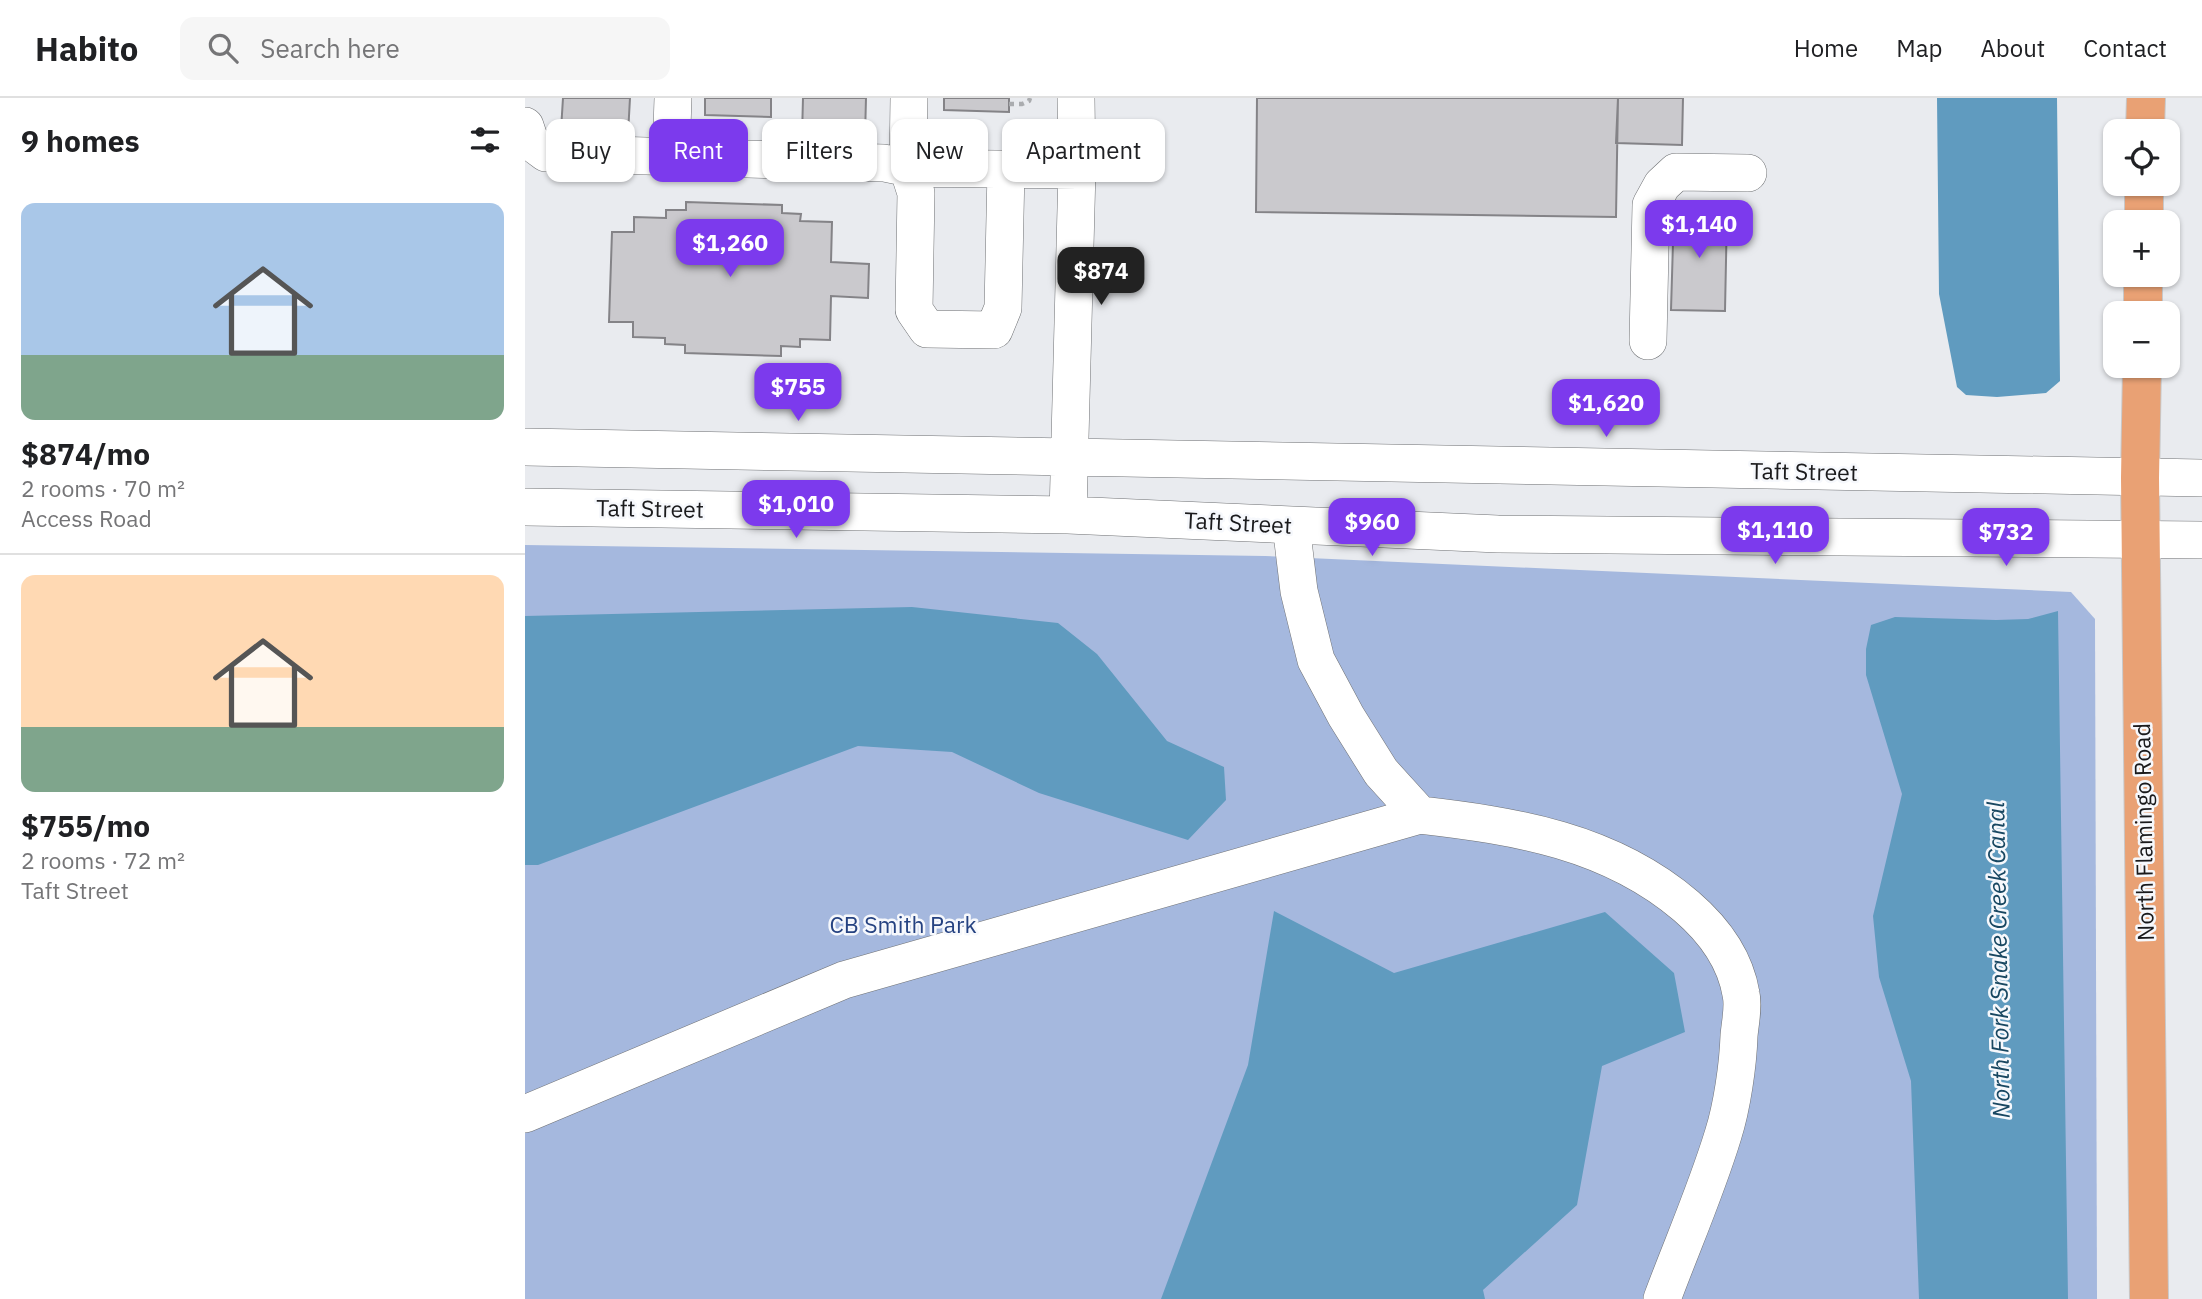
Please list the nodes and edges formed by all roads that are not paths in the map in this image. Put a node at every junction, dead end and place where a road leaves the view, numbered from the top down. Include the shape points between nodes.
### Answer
1 (526, 98) edge
2 (673, 98) edge
3 (909, 98) edge
4 (1076, 98) edge
5 (2146, 98) edge
6 (525, 110) edge
7 (673, 119) edge
8 (909, 119) edge
9 (1076, 119) edge
10 (2145, 119) edge
11 (525, 126) edge
12 (649, 150) edge
13 (748, 154) edge
14 (891, 161) edge
15 (1748, 173) dead end
16 (914, 182) edge
17 (1006, 182) edge
18 (1077, 182) edge
19 (1648, 341) dead end
20 (2142, 378) edge
21 (525, 447) edge
22 (1069, 457) junction
23 (2140, 478) junction
24 (2202, 478) edge
25 (525, 507) edge
26 (1068, 515) junction
27 (1291, 525) junction
28 (2141, 540) junction
29 (2202, 540) edge
30 (1420, 815) junction
31 (525, 1114) edge
32 (1662, 1299) edge
33 (2149, 1299) edge

1 - 6 street
2 - 7 street
3 - 8 street
4 - 9 street
5 - 10 highway
11 - 12 street via 530,141 546,153
13 - 14 street
15 - 19 street via 1676,172 1651,205
16 - 17 street via 913,310 927,329 994,330 1003,308
18 - 22 street
20 - 23 highway, North Flamingo Road
21 - 22 street, Taft Street
22 - 23 street, Taft Street
22 - 26 street
23 - 24 street, Taft Street
23 - 28 highway, North Flamingo Road
25 - 26 street, Taft Street
26 - 27 street, Taft Street
27 - 28 street, Taft Street via 1498,534
27 - 30 street via 1299,591 1316,660 1381,772
28 - 29 street, Taft Street
28 - 33 highway, North Flamingo Road
30 - 31 street via 844,980
30 - 32 street via 1529,831 1599,852 1663,886 1701,919 1730,956 1742,996 1724,1133

